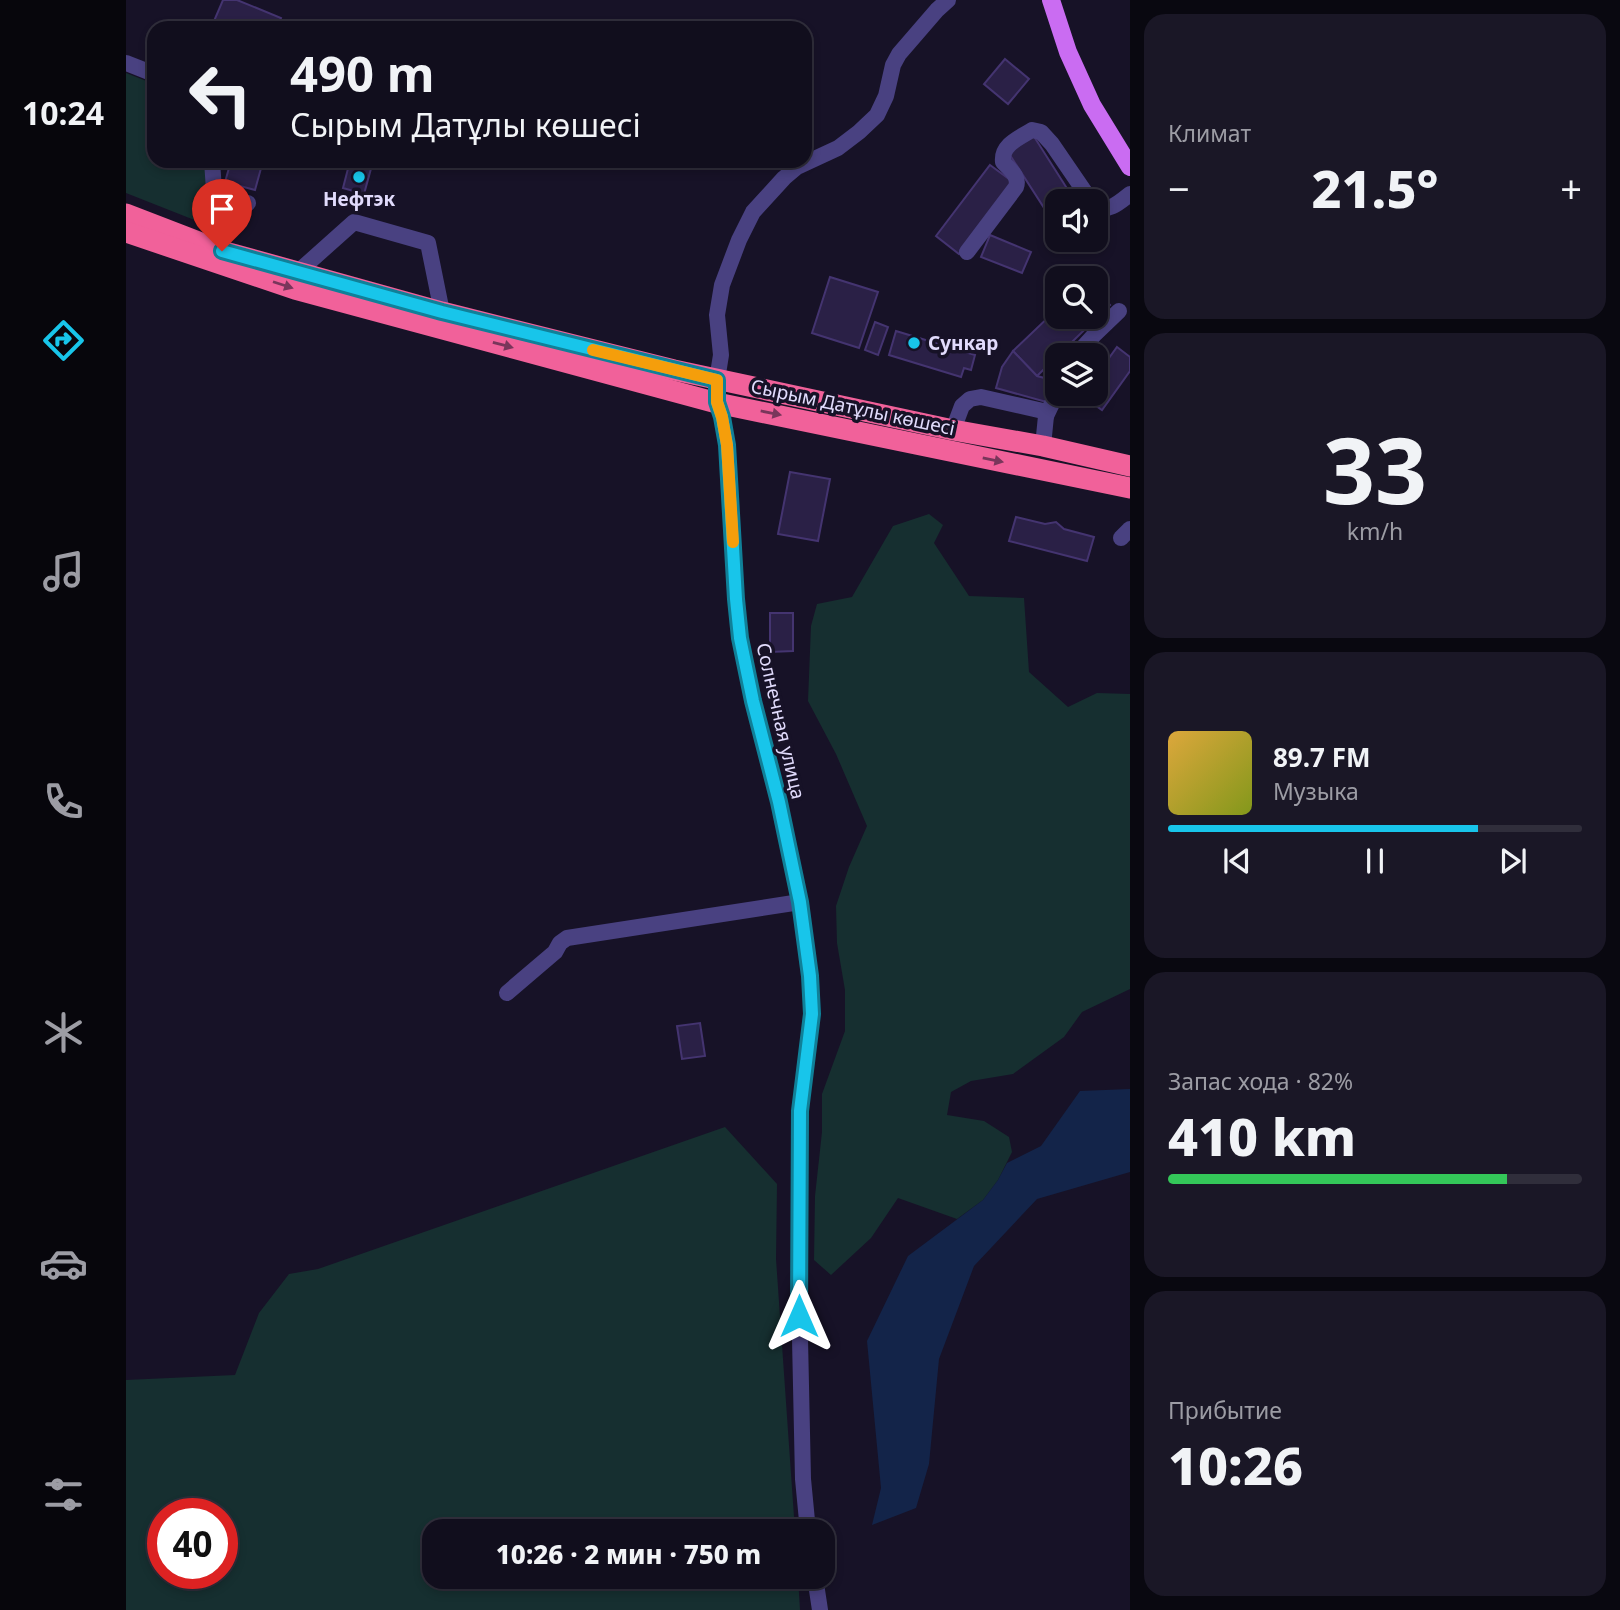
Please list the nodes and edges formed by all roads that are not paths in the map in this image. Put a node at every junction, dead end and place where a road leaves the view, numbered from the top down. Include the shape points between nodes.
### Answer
1 (948, 0) edge
2 (1051, 0) edge
3 (126, 63) edge
4 (147, 71) edge
5 (812, 160) edge
6 (1130, 167) edge
7 (213, 168) edge
8 (796, 168) edge
9 (1083, 189) edge
10 (1130, 194) edge
11 (248, 202) dead end
12 (1108, 208) edge
13 (126, 214) edge
14 (126, 232) edge
15 (220, 242) junction
16 (967, 252) dead end
17 (298, 272) junction
18 (1119, 311) dead end
19 (442, 312) junction
20 (1087, 343) edge
21 (717, 380) junction
22 (717, 402) junction
23 (1051, 406) edge
24 (1046, 416) junction
25 (953, 430) junction
26 (1043, 446) junction
27 (1130, 466) edge
28 (1130, 488) edge
29 (800, 902) junction
30 (507, 993) dead end
31 (807, 1519) edge
32 (817, 1589) edge
33 (820, 1610) edge

1 - 5 street, Солнечная улица via 899,54 877,115 838,148
2 - 6 main road via 1092,105
3 - 4 street
7 - 15 street
8 - 21 street, Солнечная улица via 752,212 722,285
9 - 16 street via 1052,144 1041,132 1032,130 1003,152 1003,162 1018,182
10 - 12 street
11 - 15 street
13 - 15 highway, Сырым Датұлы көшесі
14 -> 22 highway, Сырым Датұлы көшесі via 295,289
15 - 17 highway, Сырым Датұлы көшесі
17 - 19 highway, Сырым Датұлы көшесі
17 - 19 street via 354,222 428,243
18 - 20 street
19 - 21 highway, Сырым Датұлы көшесі
21 - 22 street, Солнечная улица
21 - 25 highway, Сырым Датұлы көшесі
22 -> 28 highway, Сырым Датұлы көшесі
22 - 29 street, Солнечная улица via 727,445 740,638
23 - 24 street
24 - 25 street via 1043,411 981,397 962,406
24 - 26 street
25 - 26 highway, Сырым Датұлы көшесі
26 - 27 highway, Сырым Датұлы көшесі
29 - 30 street via 567,938
29 - 31 street, Солнечная улица via 812,1014 800,1111 800,1388
32 - 33 street

